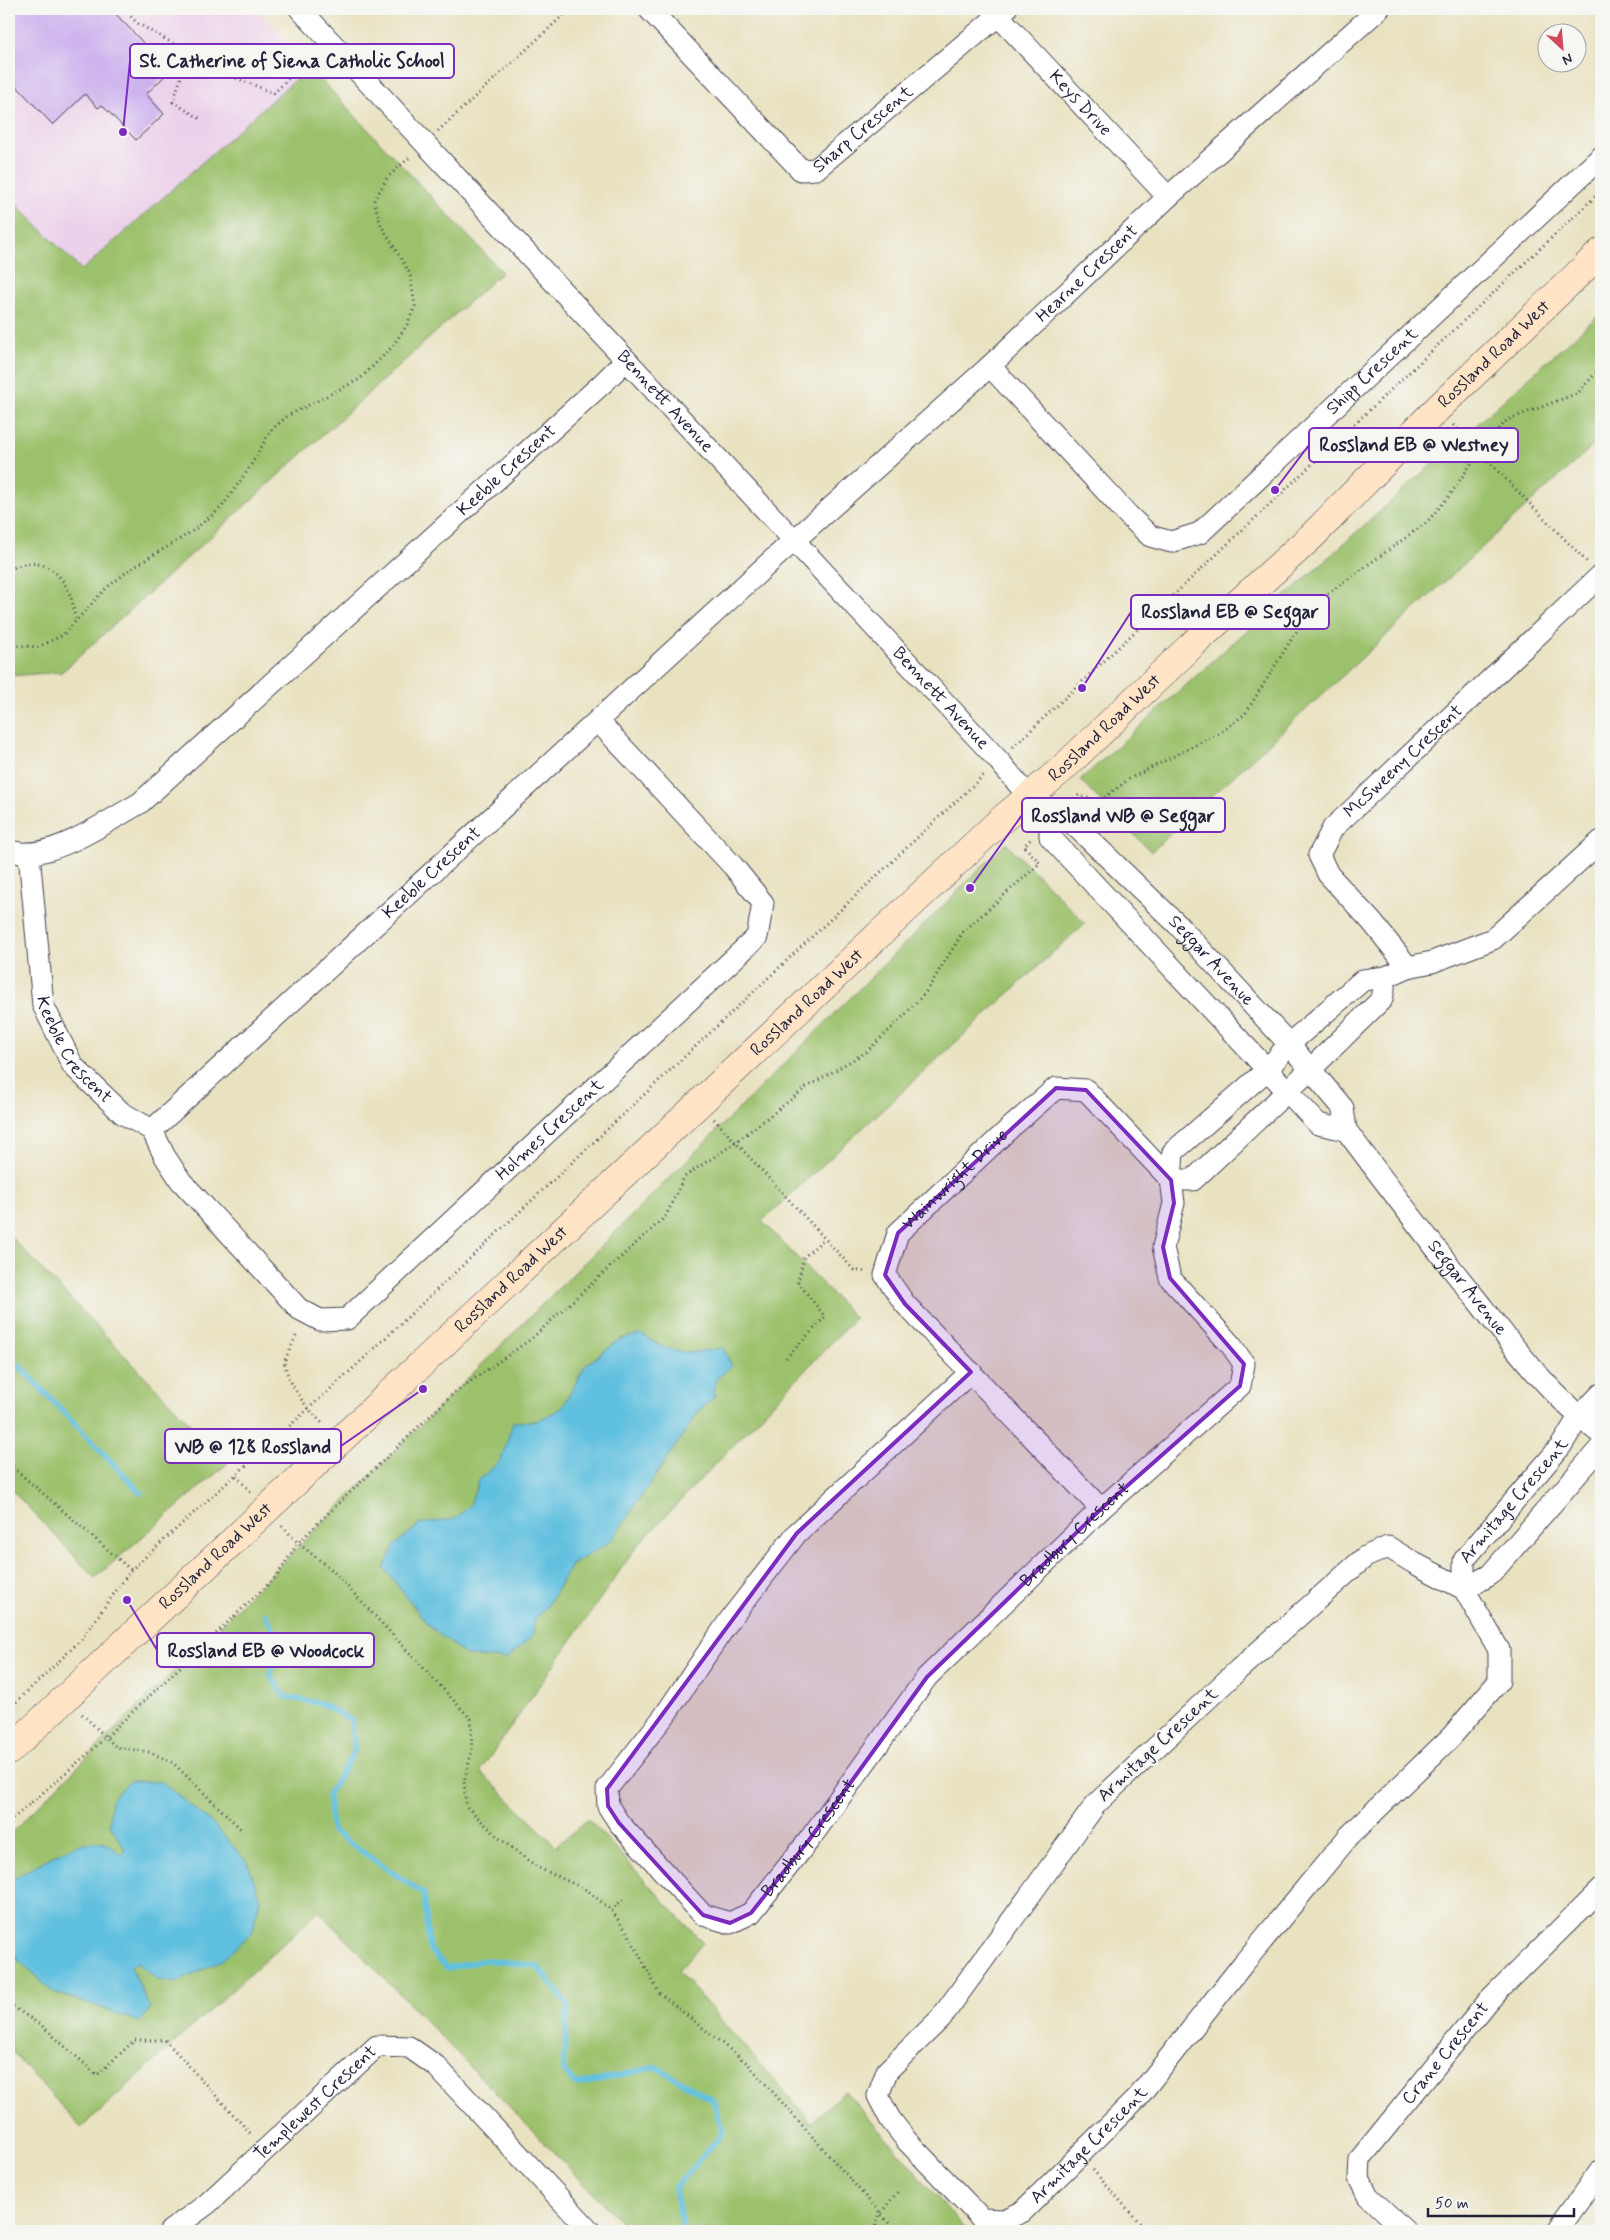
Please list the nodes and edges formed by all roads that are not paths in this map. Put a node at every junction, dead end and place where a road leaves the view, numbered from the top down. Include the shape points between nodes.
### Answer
1 (300, 9) edge
2 (649, 9) edge
3 (1379, 9) edge
4 (999, 11) edge
5 (1601, 157) edge
6 (1168, 197) junction
7 (1601, 252) edge
8 (626, 360) junction
9 (990, 366) junction
10 (795, 541) junction
11 (1601, 576) edge
12 (598, 721) junction
13 (1029, 797) junction
14 (1050, 822) junction
15 (1601, 841) edge
16 (19, 852) edge
17 (1408, 967) junction
18 (1386, 977) junction
19 (1289, 1044) junction
20 (1311, 1069) junction
21 (1267, 1070) junction
22 (1288, 1092) junction
23 (152, 1130) junction
24 (1346, 1130) junction
25 (1171, 1180) junction
26 (970, 1372) junction
27 (1601, 1394) edge
28 (1579, 1417) junction
29 (1601, 1434) edge
30 (1601, 1447) edge
31 (1101, 1509) junction
32 (1464, 1589) junction
33 (9, 1751) edge
34 (1601, 1889) edge
35 (1601, 2170) edge
36 (170, 2231) edge
37 (590, 2231) edge
38 (1405, 2231) edge
39 (1557, 2231) edge

1 - 8 street, Bennett Avenue
2 - 4 street, Sharp Crescent via 801,170 816,169
3 - 6 street, Hearne Crescent
4 - 6 street, Keys Drive
5 - 9 street, Shipp Crescent via 1200,533 1171,542 1150,536
6 - 9 street, Hearne Crescent
7 - 13 main road, Rossland Road West via 1437,409 1312,536
8 - 10 street, Bennett Avenue
8 - 16 street, Keeble Crescent via 140,802 87,833 50,849
9 - 10 street, Hearne Crescent
10 - 12 street, Keeble Crescent
10 - 13 street, Bennett Avenue
11 - 17 street, McSweeny Crescent via 1333,828 1320,855 1328,874
12 - 23 street, Keeble Crescent
12 - 23 street, Holmes Crescent via 733,866 763,903 757,937 348,1319 320,1320 299,1309 181,1181
13 - 14 street, Seggar Avenue
13 - 33 main road, Rossland Road West
14 - 19 street, Seggar Avenue via 1066,817 1178,925
14 - 21 street, Seggar Avenue via 1050,837
15 - 17 street via 1493,938 1432,962
16 - 23 street, Keeble Crescent via 43,1005 73,1066 122,1113
17 - 18 street
18 - 19 street via 1363,980
18 - 20 street via 1382,999
19 - 20 street, Seggar Avenue
19 - 21 street, Bradbury Crescent
20 - 22 street
20 - 24 street, Seggar Avenue via 1344,1108
21 - 22 street, Seggar Avenue
21 - 25 street, Bradbury Crescent via 1174,1152
22 - 24 street, Seggar Avenue via 1318,1124
22 - 25 street via 1193,1180
24 - 28 street, Seggar Avenue via 1514,1347
25 - 26 street, Wainwright Drive via 1086,1090 1056,1088 898,1233 885,1275 905,1304
25 - 31 street, Bradbury Crescent via 1174,1203 1162,1247 1170,1278 1231,1345 1244,1364 1240,1386
26 - 31 street
26 - 31 street, Bradbury Crescent via 797,1533 607,1789 608,1806 619,1823 703,1915 730,1923 750,1913 810,1840 927,1677
27 - 28 street, Armitage Crescent
28 - 29 street, Seggar Avenue
28 - 32 street, Armitage Crescent via 1561,1446 1464,1560
30 - 32 street, Armitage Crescent via 1490,1575
32 - 32 street, Armitage Crescent via 1388,1547 1365,1557 1238,1670 1096,1804 941,2018 887,2070 878,2096 890,2119 982,2219 1004,2220 1022,2212 1138,2097 1349,1836 1451,1737 1499,1681 1498,1650
34 - 38 street, Crane Crescent via 1490,1999 1360,2158 1359,2178 1368,2196
35 - 39 street
36 - 37 street, Templewest Crescent via 207,2204 377,2046 409,2047 436,2066

